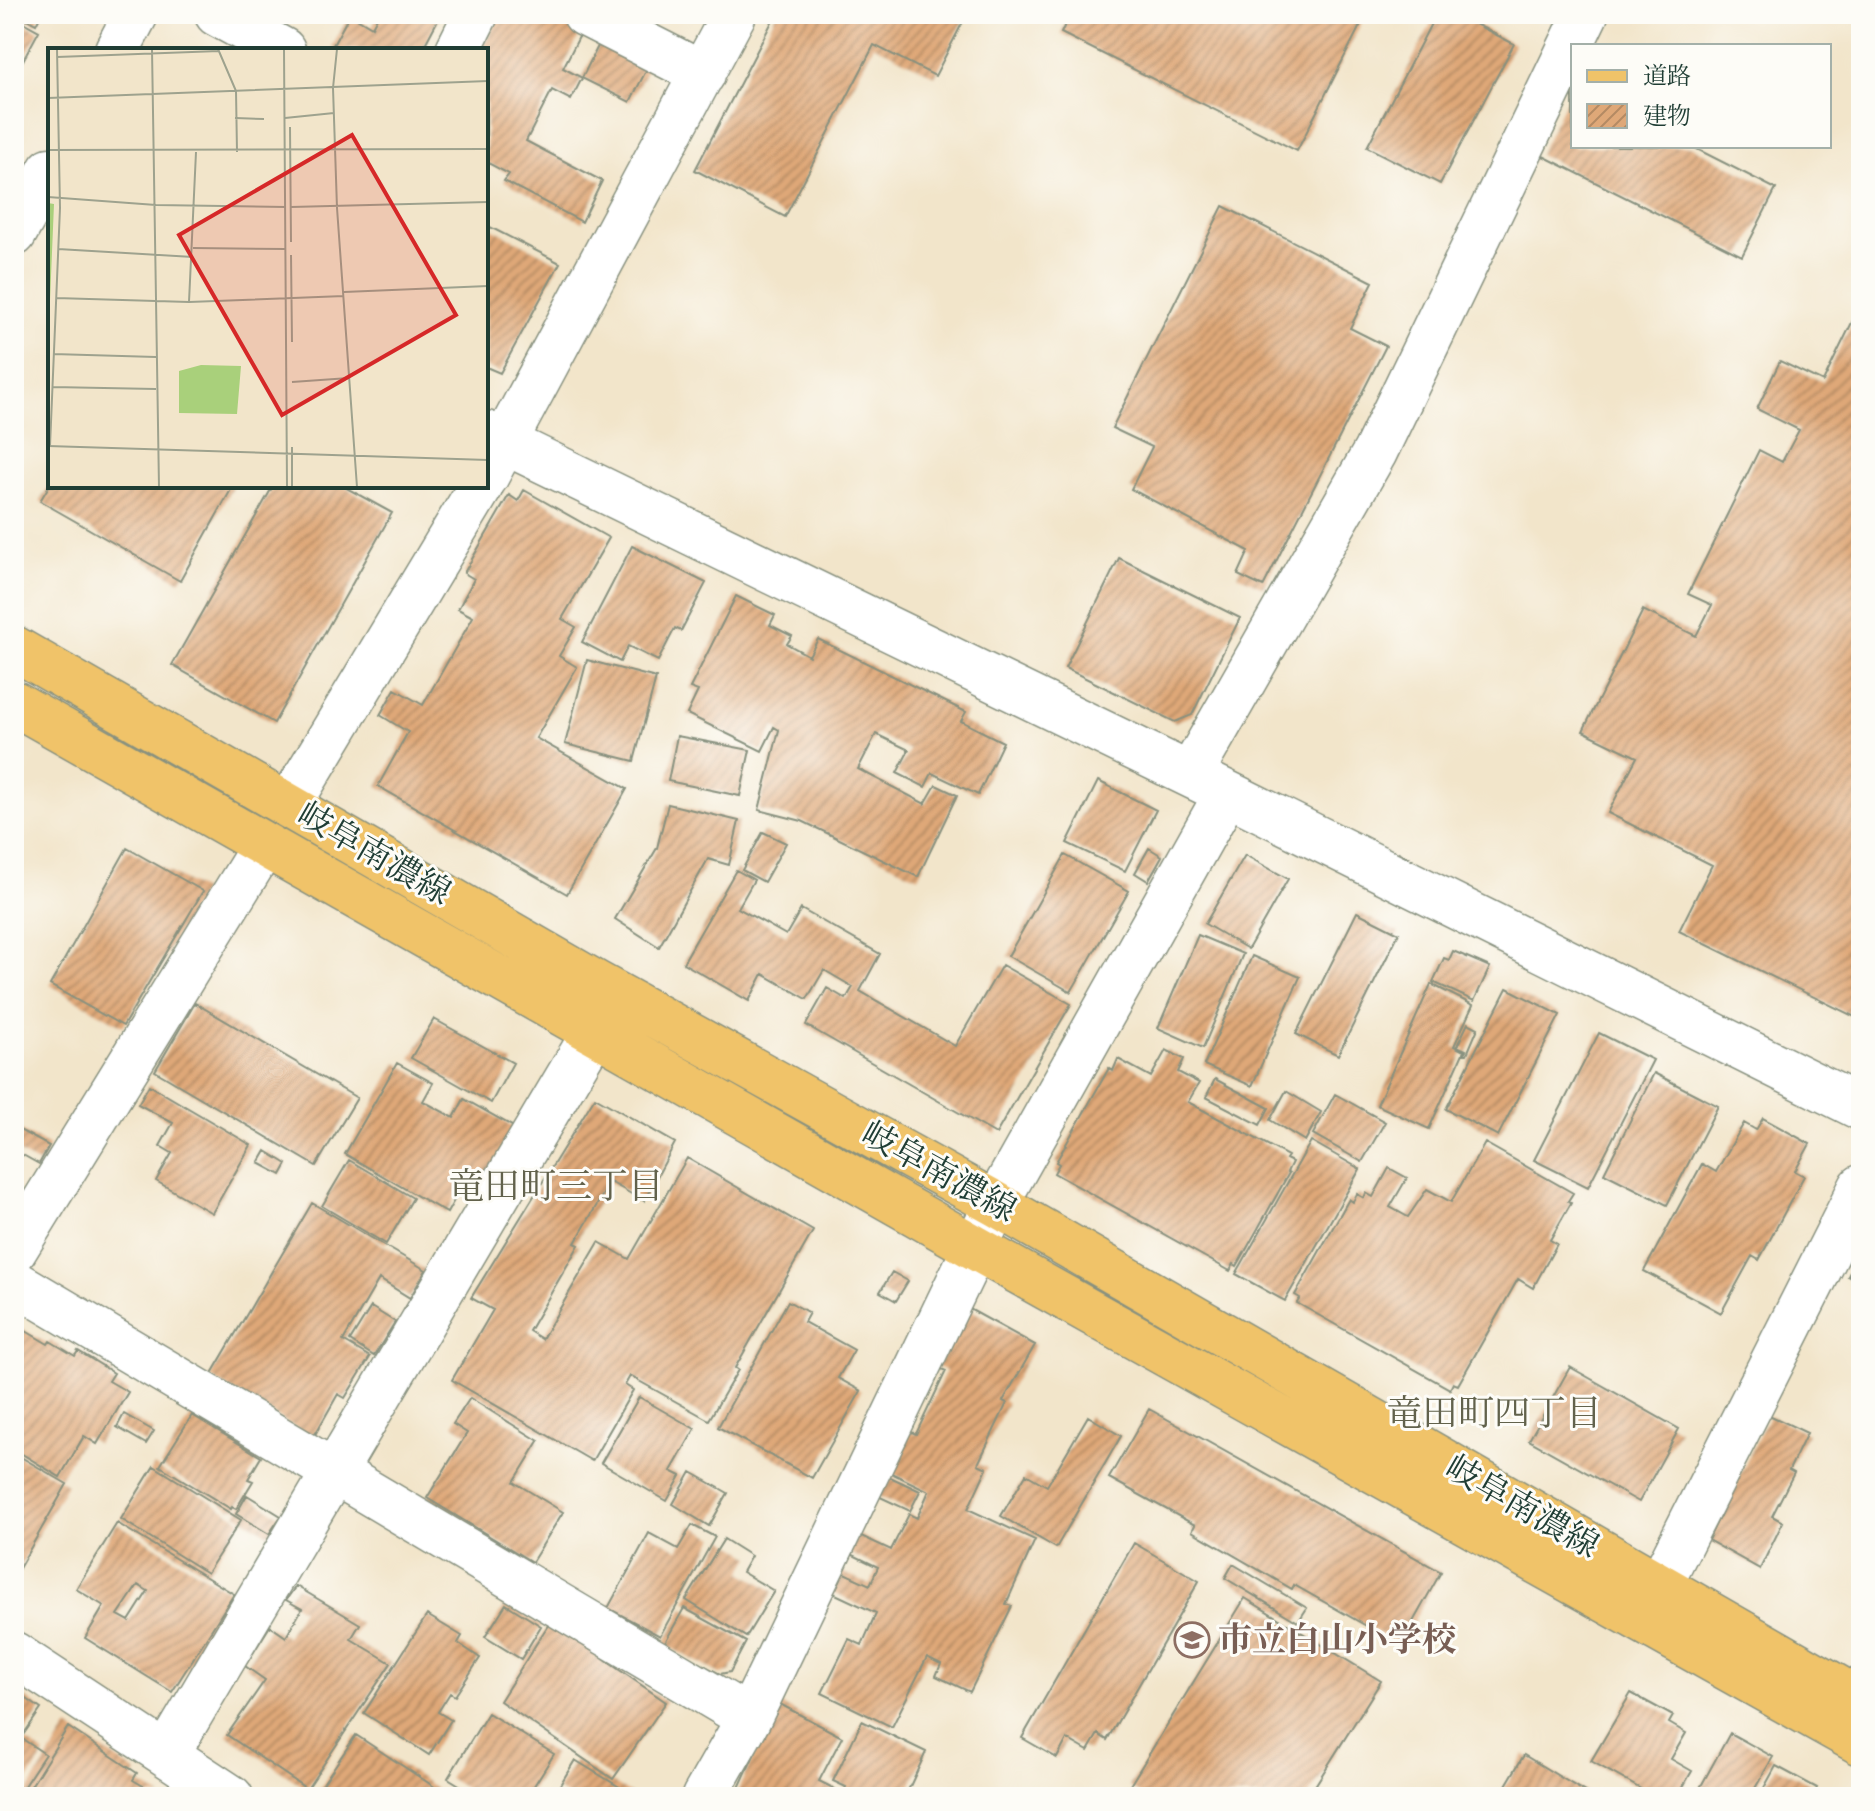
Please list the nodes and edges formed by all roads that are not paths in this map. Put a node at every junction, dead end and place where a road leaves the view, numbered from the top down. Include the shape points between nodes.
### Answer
1 (136, 14) edge
2 (217, 14) edge
3 (476, 14) edge
4 (585, 14) edge
5 (734, 14) edge
6 (1586, 14) edge
7 (1572, 44) edge
8 (1571, 45) edge
9 (118, 48) edge
10 (279, 48) edge
11 (459, 48) edge
12 (703, 74) junction
13 (493, 451) edge
14 (480, 488) edge
15 (14, 648) edge
16 (14, 703) edge
17 (1208, 784) junction
18 (289, 805) junction
19 (263, 847) junction
20 (595, 1031) junction
21 (1861, 1108) edge
22 (1861, 1187) edge
23 (996, 1204) junction
24 (974, 1247) junction
25 (14, 1251) edge
26 (14, 1282) edge
27 (335, 1473) junction
28 (1659, 1586) junction
29 (14, 1654) edge
30 (1861, 1701) edge
31 (749, 1718) junction
32 (1861, 1743) edge
33 (167, 1754) junction
34 (231, 1797) edge
35 (704, 1797) edge

1 - 9 street
2 - 10 street
3 - 11 street
4 - 12 street
5 - 12 street
6 - 7 street
8 - 17 street
12 - 13 street
13 - 17 street
14 - 18 street
15 - 18 main road, 岐阜南濃線
16 - 19 main road, 岐阜南濃線
17 - 21 street
17 - 23 street
18 - 23 main road, 岐阜南濃線 via 596,983
19 - 20 main road, 岐阜南濃線
19 - 25 street
20 - 24 main road, 岐阜南濃線
20 - 27 street
22 - 28 street
23 - 24 street
23 - 28 main road, 岐阜南濃線
24 - 31 street
24 - 32 main road, 岐阜南濃線
26 - 27 street
27 - 31 street
27 - 33 street
28 - 30 main road, 岐阜南濃線
29 - 33 street
31 - 35 street
33 - 34 street

